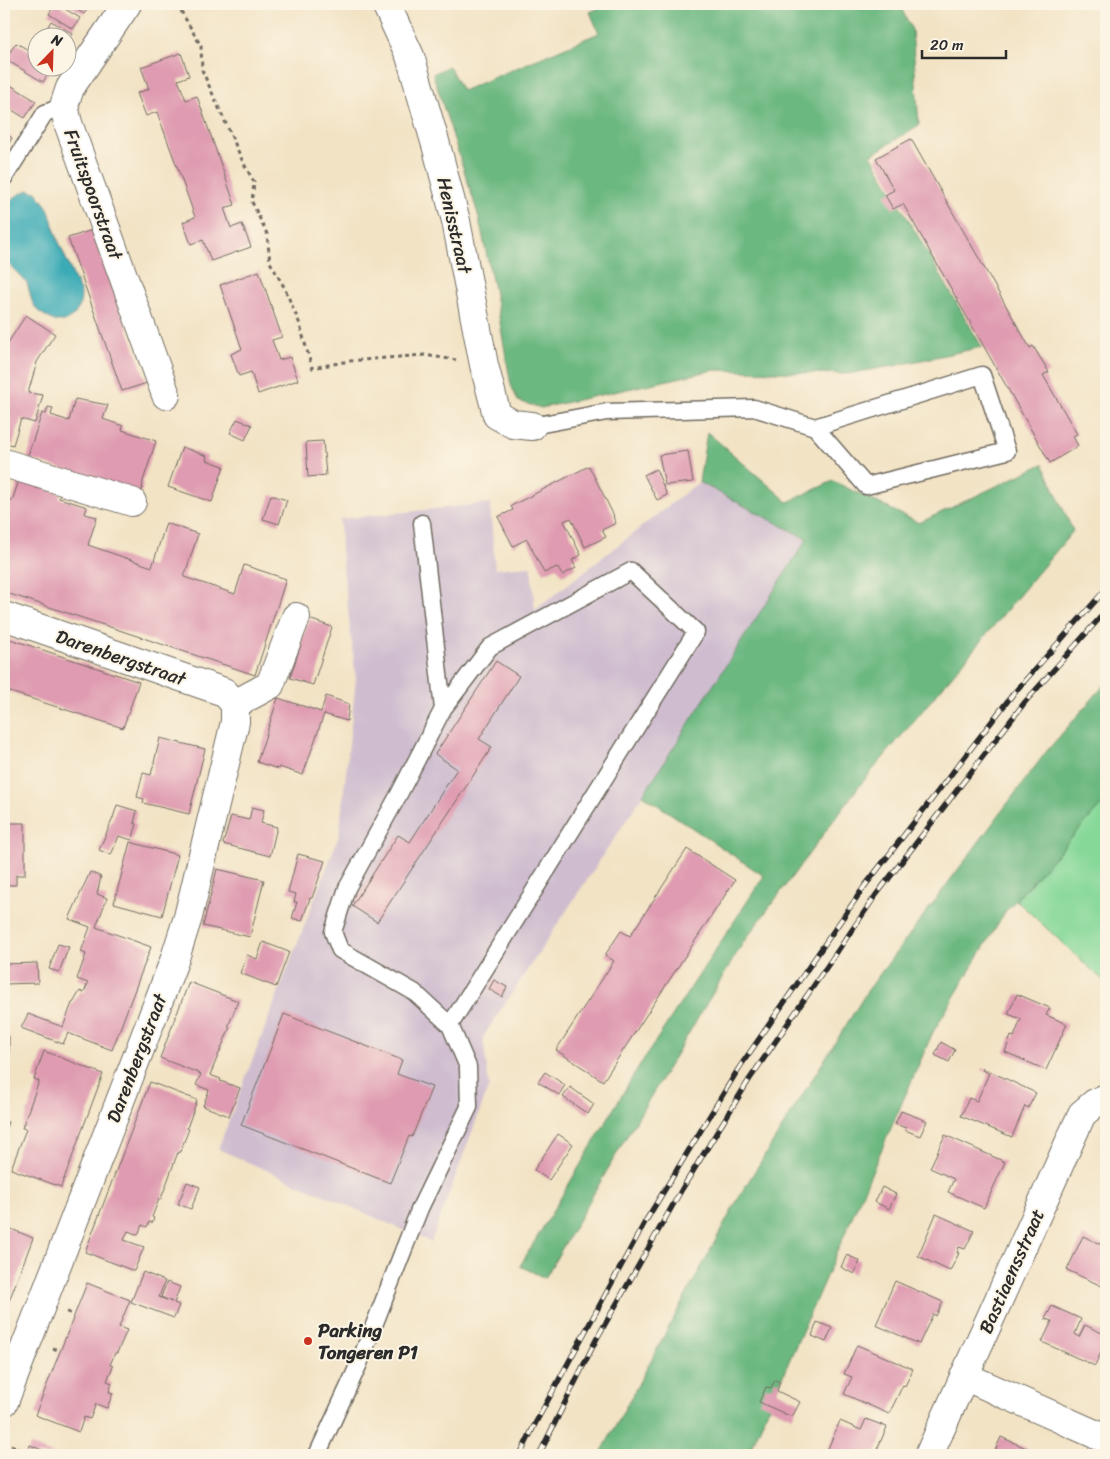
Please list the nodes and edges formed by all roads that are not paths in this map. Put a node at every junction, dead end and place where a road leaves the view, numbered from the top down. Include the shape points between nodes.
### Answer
1 (127, 4) edge
2 (386, 4) edge
3 (64, 106) junction
4 (4, 178) edge
5 (166, 395) dead end
6 (532, 426) joint
7 (814, 427) junction
8 (4, 464) edge
9 (132, 502) dead end
10 (422, 523) dead end
11 (4, 616) edge
12 (296, 617) dead end
13 (234, 704) junction
14 (443, 709) junction
15 (450, 1025) junction
16 (1106, 1098) edge
17 (964, 1376) junction
18 (4, 1402) edge
19 (1106, 1439) edge
20 (317, 1455) edge
21 (930, 1455) edge

1 - 3 street, Fruitspoorstraat via 70,88
2 - 6 street, Henisstraat via 410,56 436,146 456,221 497,415 513,424
3 - 4 lane via 45,114
3 - 5 street, Fruitspoorstraat
6 - 7 lane via 607,412 754,408
7 - 7 lane via 982,375 1007,451 866,486
8 - 9 street
10 - 14 lane
11 - 13 street, Darenbergstraat via 224,692
12 - 13 street via 270,685
13 - 18 street, Darenbergstraat via 235,722 174,961
14 - 15 lane via 347,888 333,932 340,950 414,992
14 - 15 lane via 490,647 631,571 696,632
15 - 20 lane via 468,1067 469,1107 420,1208 358,1366
16 - 17 street, Bastiaensstraat via 1082,1114
17 - 19 street
17 - 21 street, Bastiaensstraat

